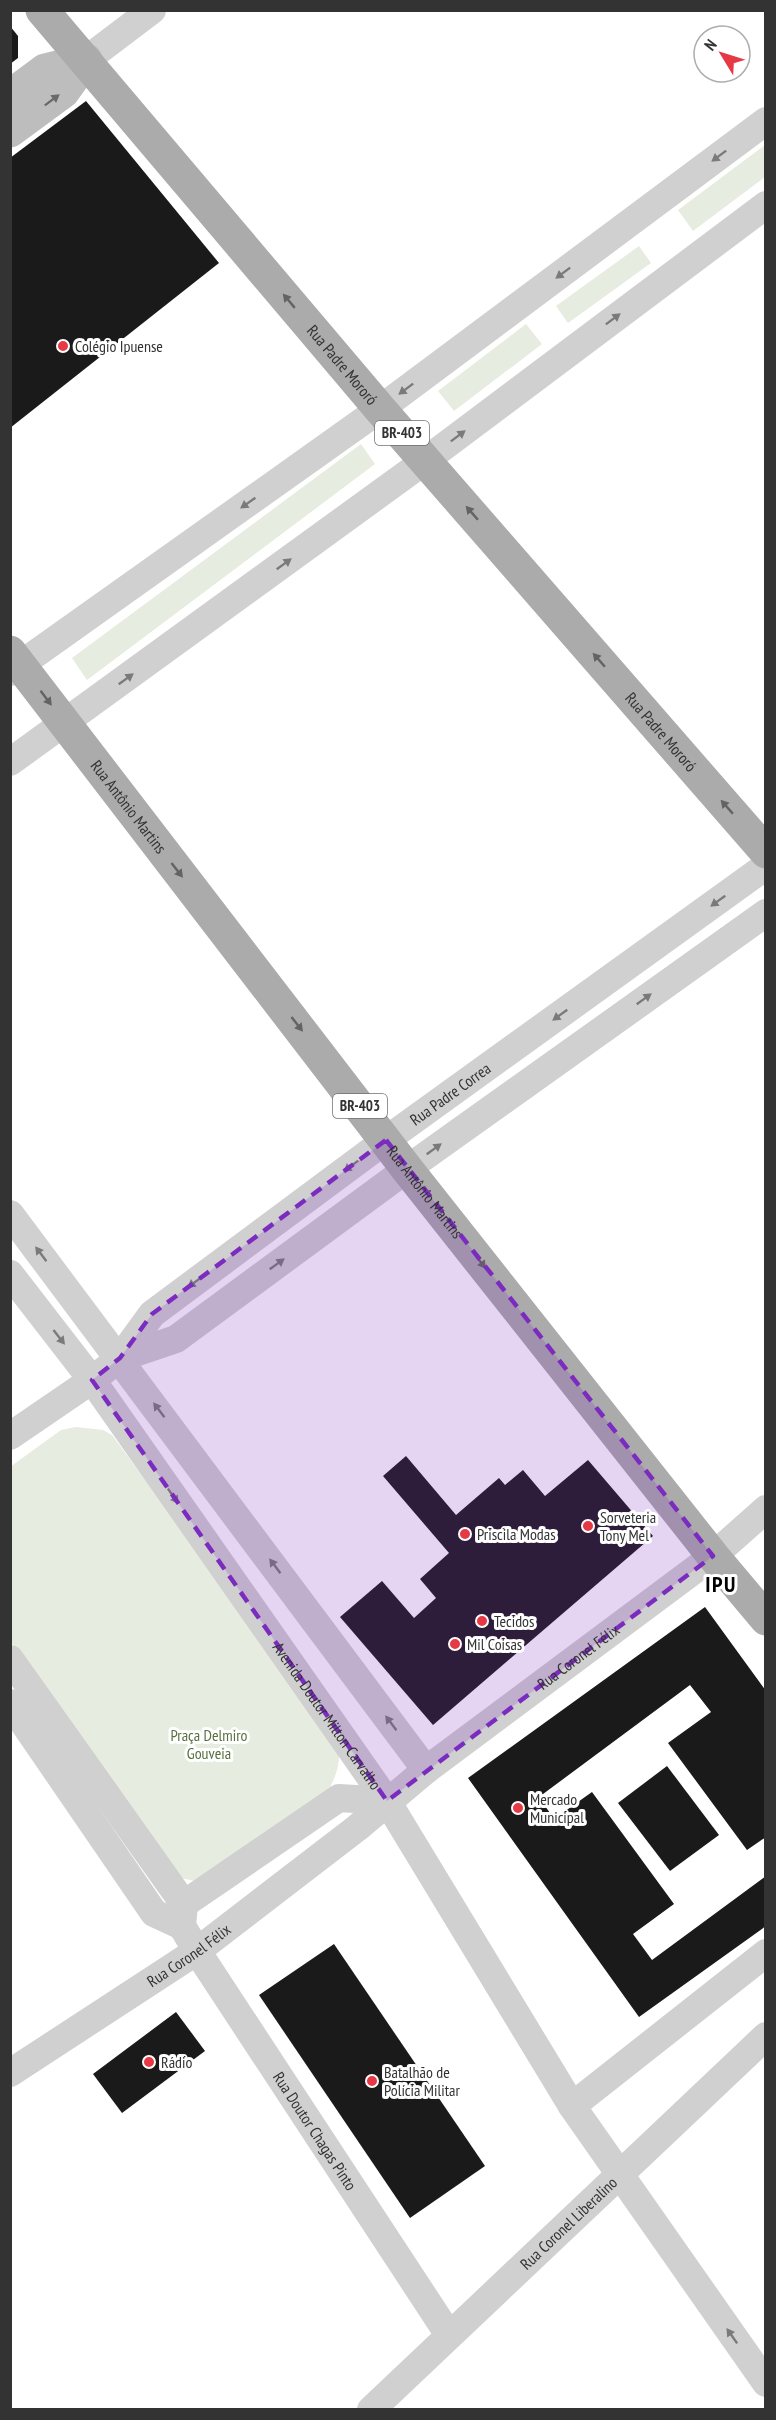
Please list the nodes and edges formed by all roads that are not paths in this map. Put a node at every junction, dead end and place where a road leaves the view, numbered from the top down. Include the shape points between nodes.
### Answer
1 (42, 10) edge
2 (152, 10) edge
3 (86, 60) junction
4 (10, 96) edge
5 (765, 121) edge
6 (10, 131) edge
7 (765, 205) edge
8 (380, 409) junction
9 (426, 460) junction
10 (14, 663) edge
11 (65, 724) junction
12 (10, 762) edge
13 (765, 852) edge
14 (765, 866) edge
15 (765, 913) edge
16 (386, 1140) junction
17 (407, 1169) junction
18 (10, 1214) edge
19 (10, 1274) edge
20 (120, 1358) junction
21 (92, 1380) junction
22 (10, 1436) edge
23 (765, 1509) edge
24 (713, 1557) junction
25 (764, 1620) edge
26 (10, 1659) edge
27 (10, 1703) edge
28 (426, 1770) junction
29 (387, 1801) junction
30 (183, 1915) junction
31 (197, 1951) junction
32 (765, 1953) edge
33 (765, 2036) edge
34 (10, 2073) edge
35 (572, 2106) junction
36 (619, 2175) junction
37 (449, 2335) junction
38 (765, 2383) edge
39 (371, 2409) edge

1 - 3 main road, Rua Padre Mororó / BR-403
2 - 3 street
3 - 4 street via 45,70
6 -> 3 street via 63,92
8 -> 3 main road, Rua Padre Mororó / BR-403
5 -> 8 street
9 -> 7 street
8 - 9 main road, Rua Padre Mororó / BR-403
8 -> 10 street
11 -> 9 street
13 -> 9 main road, Rua Padre Mororó / BR-403
10 -> 11 main road, Rua Antônio Martins / BR-403
11 - 12 street
11 -> 16 main road, Rua Antônio Martins / BR-403
14 -> 16 street, Rua Padre Correa
17 -> 15 street, Rua Padre Correa
16 - 17 main road, Rua Antônio Martins / BR-403
16 -> 20 street, Rua Padre Correa via 152,1314
20 -> 17 street, Rua Padre Correa via 176,1339
17 -> 24 main road, Rua Antônio Martins / BR-403
20 -> 18 street
19 -> 21 street, Avenida Doutor Milton Carvalho
20 - 21 street, Rua Padre Correa
28 -> 20 street
21 - 22 street, Rua Padre Correa
21 -> 29 street, Avenida Doutor Milton Carvalho
23 - 24 street, Rua Coronel Félix
24 - 25 main road, BR-403
24 - 28 street, Rua Coronel Félix
26 - 30 street, Rua Doutor Chagas Pinto
27 - 30 street via 154,1913
28 - 29 street, Rua Coronel Félix
29 - 30 street via 339,1798
29 - 31 street, Rua Coronel Félix
29 - 35 street, Avenida Doutor Milton Carvalho
30 - 31 street, Rua Doutor Chagas Pinto
31 - 34 street, Rua Coronel Félix
31 - 37 street, Rua Doutor Chagas Pinto
32 - 35 street
33 - 36 street, Rua Coronel Liberalino
35 - 36 street, Avenida Doutor Milton Carvalho
36 - 37 street, Rua Coronel Liberalino
38 -> 36 street
37 - 39 street, Rua Coronel Liberalino

